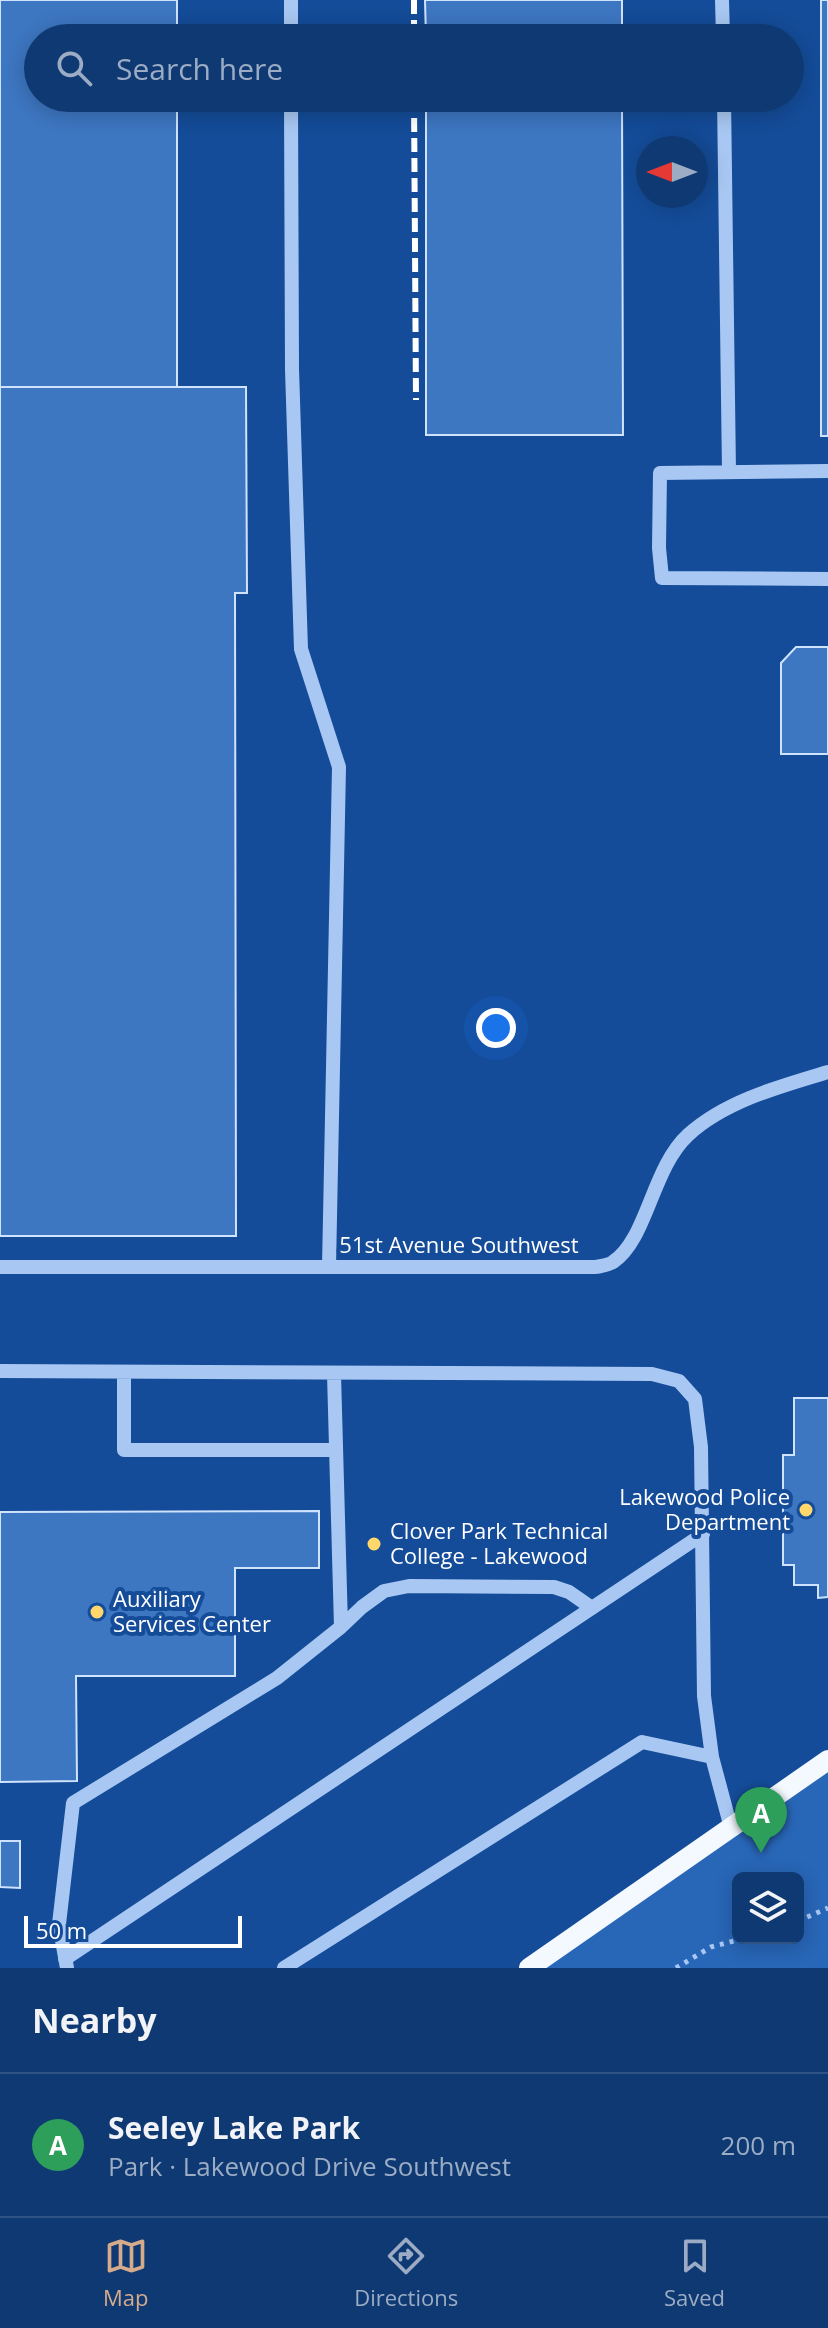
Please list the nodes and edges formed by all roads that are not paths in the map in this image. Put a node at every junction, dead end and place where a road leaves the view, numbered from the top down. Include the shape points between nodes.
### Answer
1 (291, 0) edge
2 (722, 0) edge
3 (291, 24) edge
4 (723, 24) edge
5 (291, 112) edge
6 (724, 112) edge
7 (828, 471) edge
8 (729, 472) junction
9 (828, 579) edge
10 (828, 1072) edge
11 (0, 1267) edge
12 (329, 1267) junction
13 (0, 1371) edge
14 (124, 1372) junction
15 (334, 1374) junction
16 (336, 1450) junction
17 (703, 1534) junction
18 (592, 1608) junction
19 (341, 1627) junction
20 (712, 1757) junction
21 (828, 1760) edge
22 (731, 1828) junction
23 (66, 1964) edge
24 (284, 1968) edge
25 (529, 1968) edge

1 - 3 street
2 - 4 street
5 - 12 street via 301,649 339,767
6 - 8 street
7 - 8 street
8 - 9 street via 660,473 662,578
10 - 12 street, 51st Avenue Southwest via 730,1108 688,1135 667,1159 635,1236 612,1263
11 - 12 street, 51st Avenue Southwest
13 - 14 street
14 - 15 street
14 - 16 street via 124,1450
15 - 16 street
15 - 17 street via 652,1374 679,1381 695,1399
16 - 19 street
17 - 18 street
17 - 20 street via 704,1696
18 - 19 street via 554,1587 409,1586 384,1591
18 - 23 street
19 - 23 street via 277,1678 73,1803 59,1924
20 - 22 street
20 - 24 street via 642,1742
21 - 22 main road
22 - 25 main road

